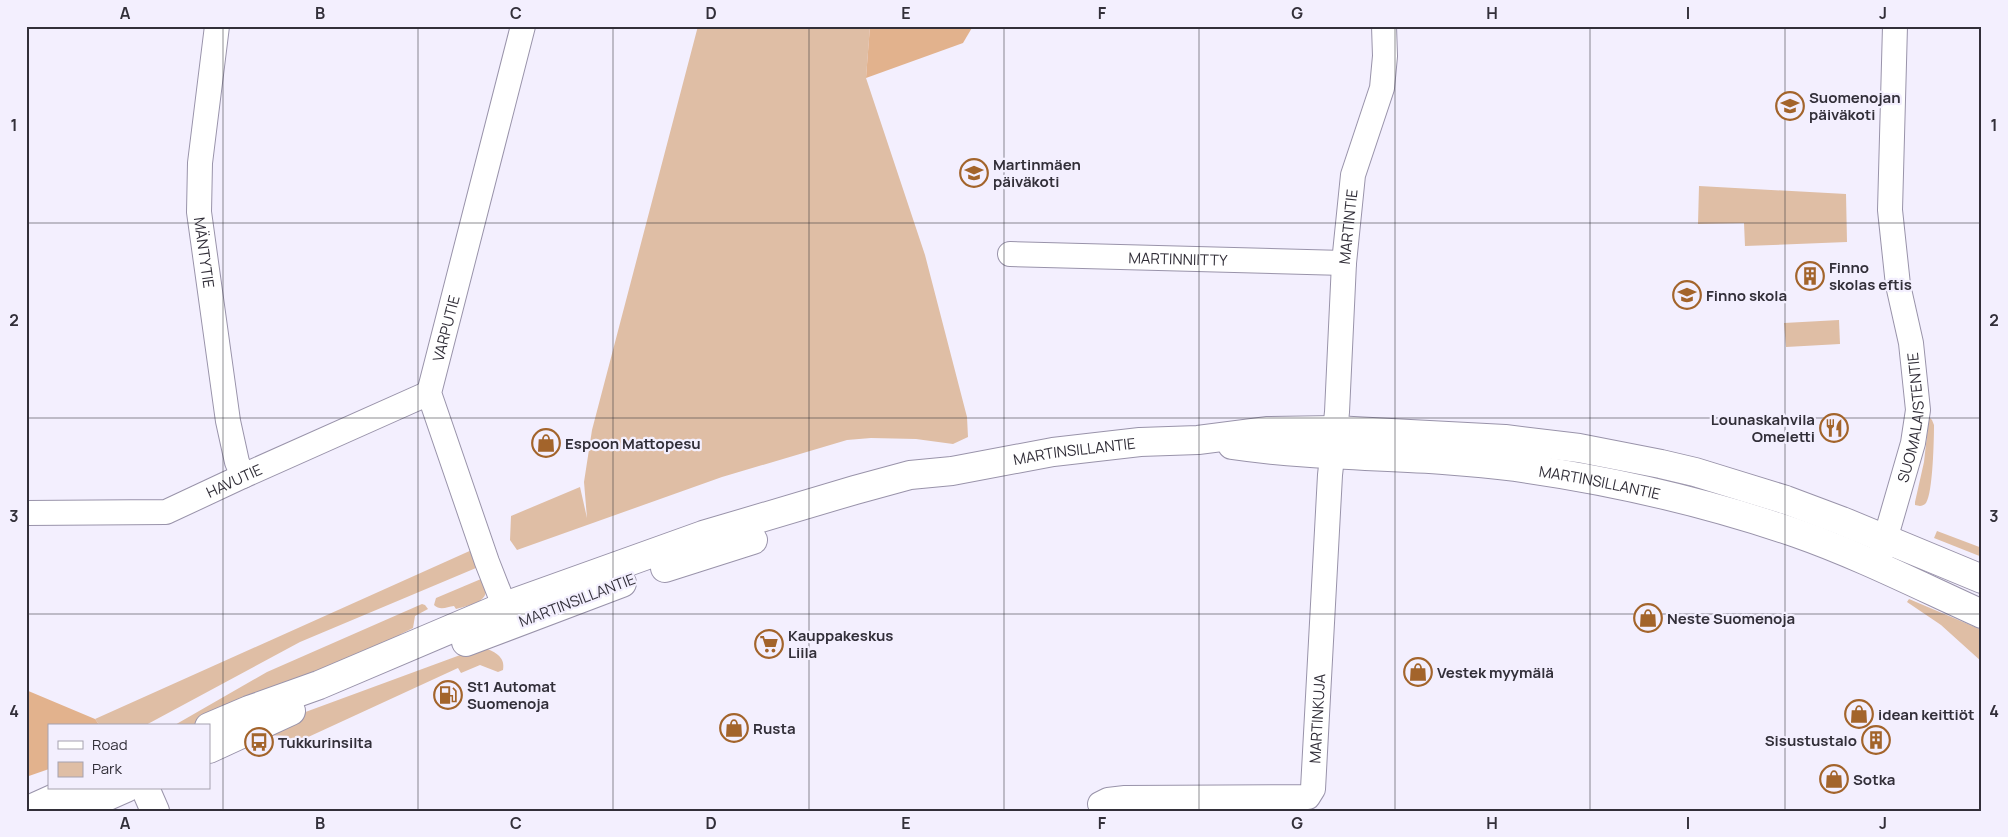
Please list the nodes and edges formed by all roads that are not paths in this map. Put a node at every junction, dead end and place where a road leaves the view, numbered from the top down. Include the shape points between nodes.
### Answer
1 (217, 26) edge
2 (524, 26) edge
3 (1384, 26) edge
4 (1895, 26) edge
5 (1010, 254) dead end
6 (1344, 263) junction
7 (429, 393) junction
8 (1333, 442) junction
9 (243, 476) junction
10 (26, 513) edge
11 (1885, 538) junction
12 (1877, 567) junction
13 (1982, 579) edge
14 (1982, 614) edge
15 (508, 615) junction
16 (210, 727) edge
17 (210, 749) edge
18 (73, 790) edge
19 (146, 790) edge
20 (121, 795) edge
21 (1100, 804) dead end
22 (26, 811) edge
23 (74, 811) edge
24 (155, 811) edge

1 - 9 street, MÄNTYTIE via 200,163 198,212 228,420
2 - 7 street, VARPUTIE
3 - 6 street, MARTINTIE via 1382,88 1353,175
4 - 11 street, SUOMALAISTENTIE via 1890,210 1918,410 1913,443
5 - 6 street, MARTINNIITTY
6 - 8 street, MARTINTIE
7 - 9 street, HAVUTIE
7 - 15 street
8 - 11 main road, MARTINSILLANTIE via 1505,439 1579,448 1735,483
8 - 12 main road, MARTINSILLANTIE via 1516,467 1640,490 1788,531
8 - 15 main road, MARTINSILLANTIE via 1268,450 1198,440 1089,448 952,471 918,489
8 - 21 street, MARTINKUJA via 1313,789 1308,797 1125,798
9 - 10 street, HAVUTIE via 166,512
11 - 12 street, SUOMALAISTENTIE
11 - 13 main road, MARTINSILLANTIE
12 - 14 main road, MARTINSILLANTIE
15 - 16 main road, MARTINSILLANTIE
15 - 17 main road, MARTINSILLANTIE
18 - 22 main road
19 - 24 main road
20 - 23 main road

